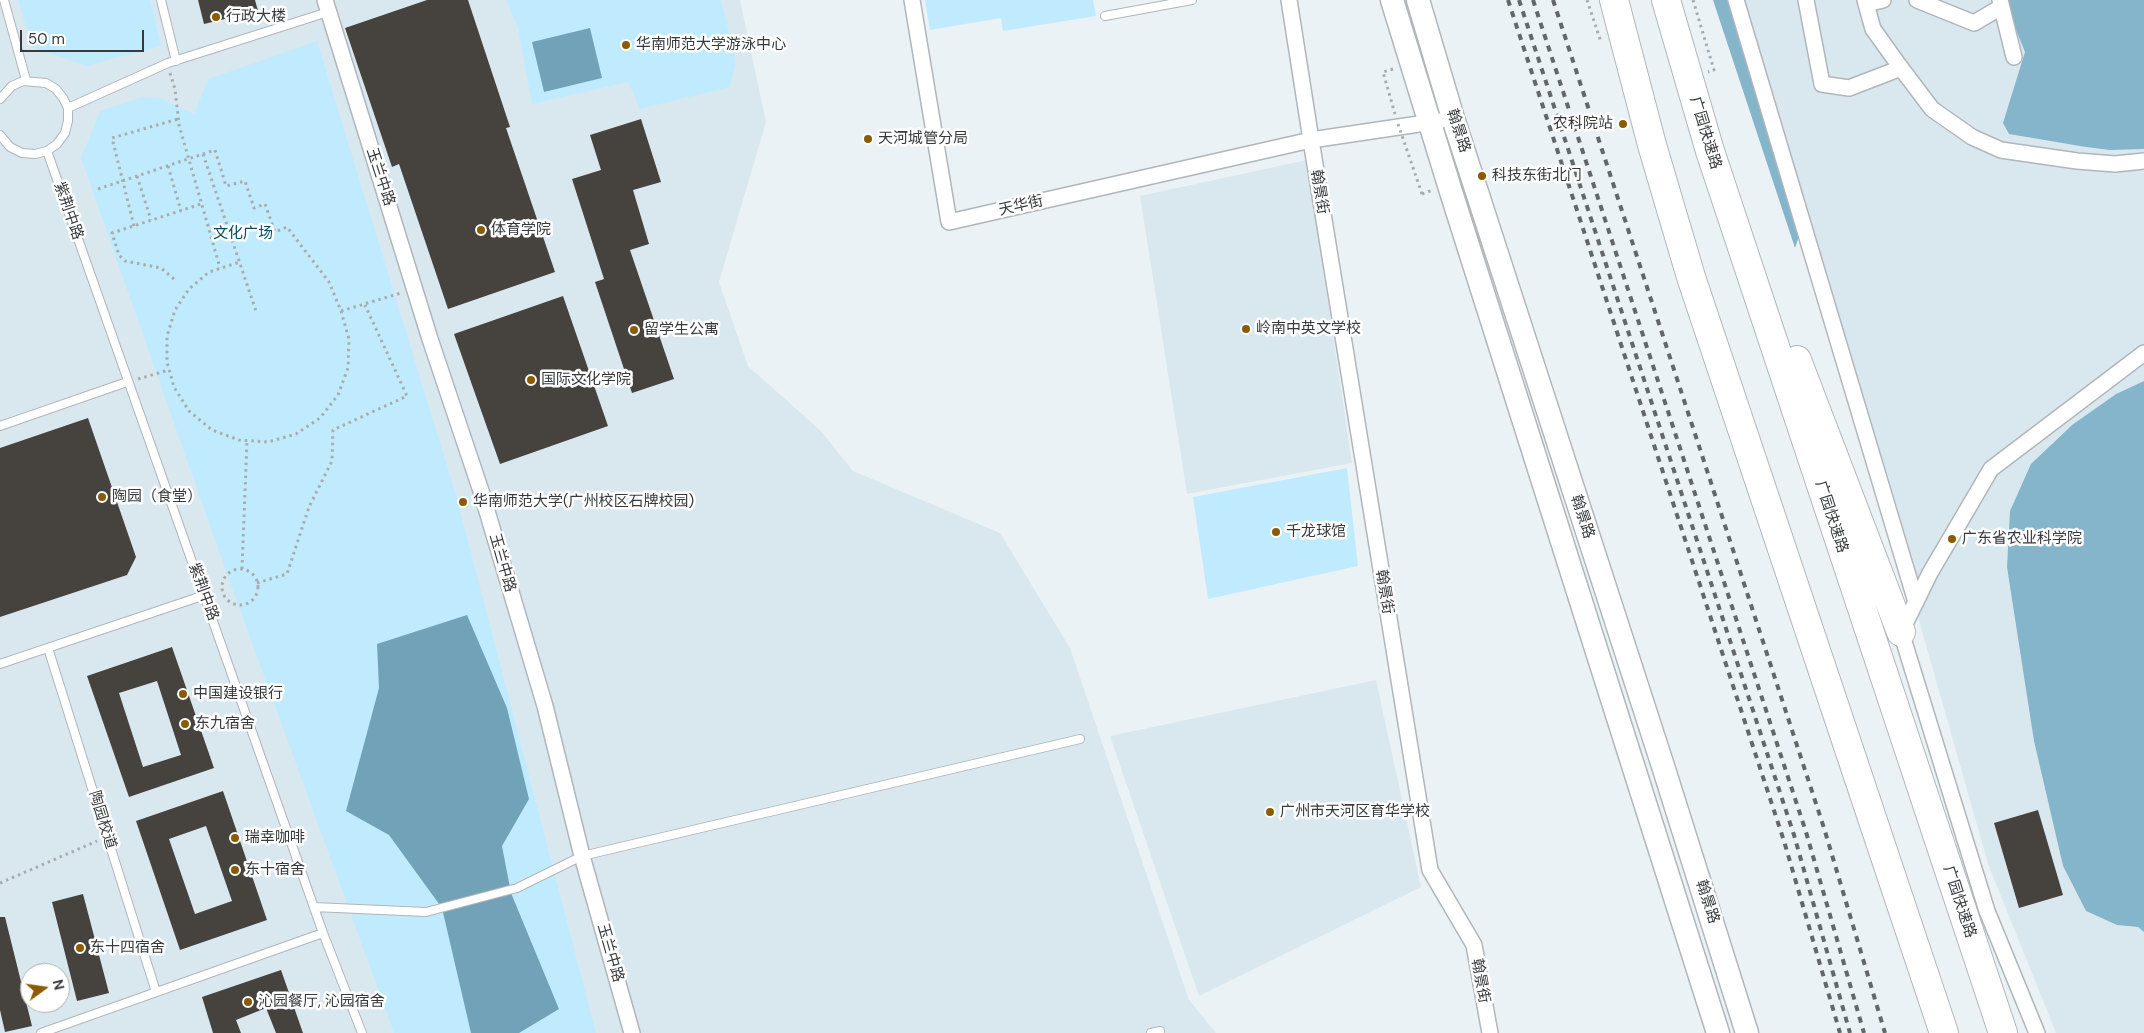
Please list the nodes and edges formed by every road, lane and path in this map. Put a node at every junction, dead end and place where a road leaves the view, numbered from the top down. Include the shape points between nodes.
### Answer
1 (4, 0) edge
2 (161, 0) edge
3 (912, 0) edge
4 (1192, 0) edge
5 (1289, 0) edge
6 (1392, 0) edge
7 (1418, 0) edge
8 (1587, 0) edge
9 (1614, 0) edge
10 (1666, 0) edge
11 (1693, 0) edge
12 (1736, 0) edge
13 (1806, 0) edge
14 (1883, 0) edge
15 (1916, 0) edge
16 (1865, 2) edge
17 (2000, 3) edge
18 (326, 6) edge
19 (1105, 16) dead end
20 (1601, 44) dead end
21 (2014, 57) dead end
22 (172, 62) junction
23 (1900, 68) junction
24 (1714, 70) dead end
25 (1383, 72) dead end
26 (26, 80) junction
27 (0, 99) edge
28 (68, 108) junction
29 (1453, 118) junction
30 (178, 119) junction
31 (1431, 122) junction
32 (0, 134) edge
33 (1311, 140) junction
34 (47, 151) junction
35 (1710, 151) junction
36 (203, 154) junction
37 (188, 159) junction
38 (2144, 161) edge
39 (168, 166) junction
40 (137, 176) junction
41 (121, 181) junction
42 (98, 189) dead end
43 (1422, 194) dead end
44 (201, 204) junction
45 (181, 211) junction
46 (151, 220) junction
47 (134, 226) junction
48 (240, 262) junction
49 (220, 268) junction
50 (174, 279) dead end
51 (416, 289) junction
52 (365, 304) junction
53 (342, 311) junction
54 (257, 314) dead end
55 (2144, 353) edge
56 (169, 370) junction
57 (127, 382) junction
58 (0, 426) edge
59 (247, 440) junction
60 (242, 569) junction
61 (257, 583) junction
62 (205, 595) junction
63 (1916, 602) junction
64 (1901, 632) junction
65 (48, 648) junction
66 (0, 664) edge
67 (1080, 740) dead end
68 (107, 836) junction
69 (582, 856) junction
70 (0, 883) edge
71 (314, 907) junction
72 (323, 933) junction
73 (156, 992) junction
74 (1160, 1031) dead end
75 (41, 1033) edge
76 (362, 1033) edge
77 (632, 1033) edge
78 (1151, 1033) edge
79 (1490, 1033) edge
80 (1718, 1033) edge
81 (1747, 1033) edge
82 (1944, 1033) edge
83 (2003, 1033) edge
84 (2037, 1033) edge

1 - 26 lane
2 - 22 lane
3 - 33 street, 天华街 via 950,222
4 - 19 lane
5 - 33 street
6 - 31 street, 翰景路
7 - 29 street, 翰景路
8 - 20 path
9 - 82 highway via 1691,277
10 - 35 highway, 广园快速路
11 - 24 path
12 - 63 street
13 - 23 street via 1822,84 1850,88
14 - 16 street
15 - 17 street via 1974,23
16 - 23 street via 1873,29
17 - 21 street
18 - 22 lane
18 - 51 street, 玉兰中路
22 - 28 lane
22 - 30 path
23 - 38 street via 1932,109 1972,137 2000,150 2115,164
25 - 43 path, bridge
26 - 27 lane via 12,86
26 - 28 lane via 46,83 56,89
28 - 34 lane via 65,133 58,144
29 - 31 street, 天华街
29 - 81 street, 翰景路
30 - 37 path
30 - 41 path via 112,138
31 - 33 street, 天华街
31 - 80 street, 翰景路
32 - 34 lane via 10,147 22,152
33 - 79 street, 翰景街 via 1430,870 1474,945
34 - 57 lane, 紫荆中路
35 - 64 highway via 1754,248
35 - 83 highway, 广园快速路
36 - 37 path
36 - 48 path
36 - 53 path via 215,150 226,186 244,181 254,208 265,204 275,232 287,227 329,282
37 - 39 path
37 - 44 path
39 - 40 path
39 - 45 path
40 - 41 path
40 - 46 path
41 - 42 path
41 - 47 path
44 - 45 path
44 - 49 path
45 - 46 path
46 - 47 path
47 - 50 path via 112,233 119,255 125,261 161,268
48 - 49 path
48 - 54 path
49 - 56 path via 209,272 189,289 174,310 167,336
51 - 52 path
51 - 69 street, 玉兰中路 via 545,706
52 - 53 path
52 - 61 path via 407,396 333,430 332,461 309,507 287,574
53 - 59 path via 349,339 348,368 338,395 320,418 296,434 268,442
55 - 63 street via 1991,469
56 - 57 path
56 - 59 path via 174,387 190,411 212,430
57 - 58 lane
57 - 62 lane, 紫荆中路
59 - 60 path
60 - 61 path via 252,574
60 - 61 path via 232,571 224,579 222,590 228,600 238,605 249,602 256,594
62 - 65 lane
62 - 71 lane, 紫荆中路
63 - 64 street
64 - 84 street via 1987,911
65 - 66 lane
65 - 68 lane, 陶园校道
67 - 69 lane
68 - 70 path
68 - 73 lane, 陶园校道
69 - 71 lane via 517,888 426,912
69 - 77 street, 玉兰中路
71 - 72 lane, 紫荆中路
72 - 73 lane
72 - 76 lane, 紫荆中路
73 - 75 lane
74 - 78 lane

